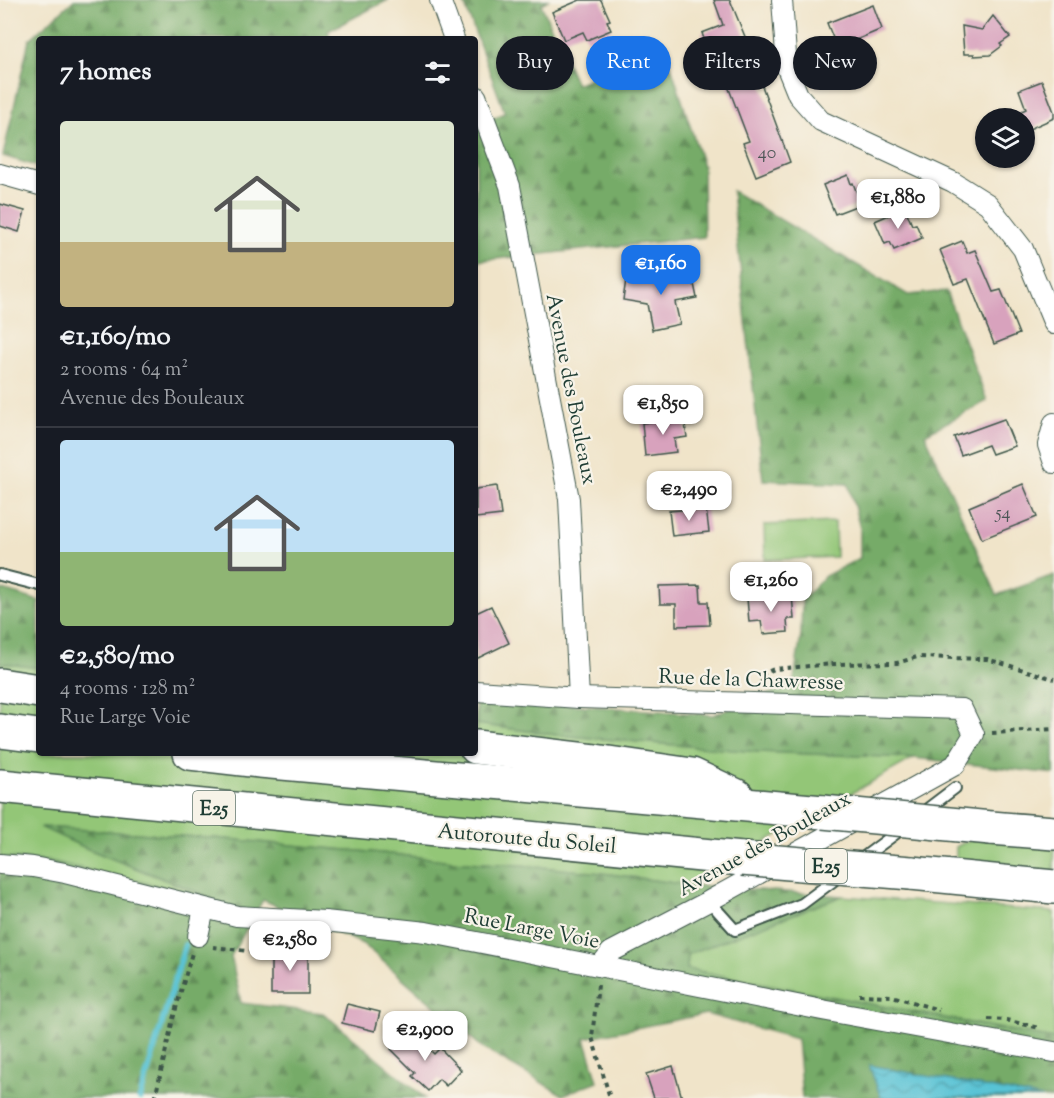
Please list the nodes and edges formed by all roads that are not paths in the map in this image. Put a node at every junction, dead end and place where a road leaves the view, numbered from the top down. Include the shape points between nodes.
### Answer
1 (440, 0) edge
2 (785, 1) edge
3 (453, 36) edge
4 (478, 101) edge
5 (0, 174) edge
6 (36, 184) edge
7 (1054, 324) edge
8 (1054, 423) edge
9 (1054, 464) edge
10 (0, 576) edge
11 (36, 584) edge
12 (0, 685) edge
13 (36, 691) edge
14 (478, 691) edge
15 (579, 698) junction
16 (0, 731) edge
17 (36, 736) edge
18 (478, 747) edge
19 (218, 756) edge
20 (955, 765) joint
21 (955, 788) dead end
22 (6, 789) edge
23 (757, 806) junction
24 (1054, 833) edge
25 (0, 864) edge
26 (1054, 887) edge
27 (709, 901) junction
28 (204, 909) junction
29 (196, 941) road end
30 (600, 966) junction
31 (1054, 1052) edge

1 - 3 street
2 - 7 street via 787,68 798,95 821,121 953,182 988,204 1023,249
4 - 15 street, Avenue des Bouleaux via 510,186 569,500
5 - 6 street
8 - 9 street via 1048,445
10 - 11 lane
12 - 13 highway
14 - 15 street, Rue de la Chawresse
15 - 20 street, Rue de la Chawresse via 962,709 974,734
16 - 17 highway
18 - 23 highway via 692,775
19 - 23 highway
20 - 27 street, Avenue des Bouleaux
21 - 27 lane via 802,904 735,930
22 - 26 highway, Autoroute du Soleil / E25, bridge
23 - 24 highway, bridge
25 - 28 street, Rue Large Voie via 65,873
27 - 30 street, Avenue des Bouleaux via 611,952
28 - 29 street
28 - 30 street, Rue Large Voie via 237,916 426,932
30 - 31 street, Rue Large Voie

